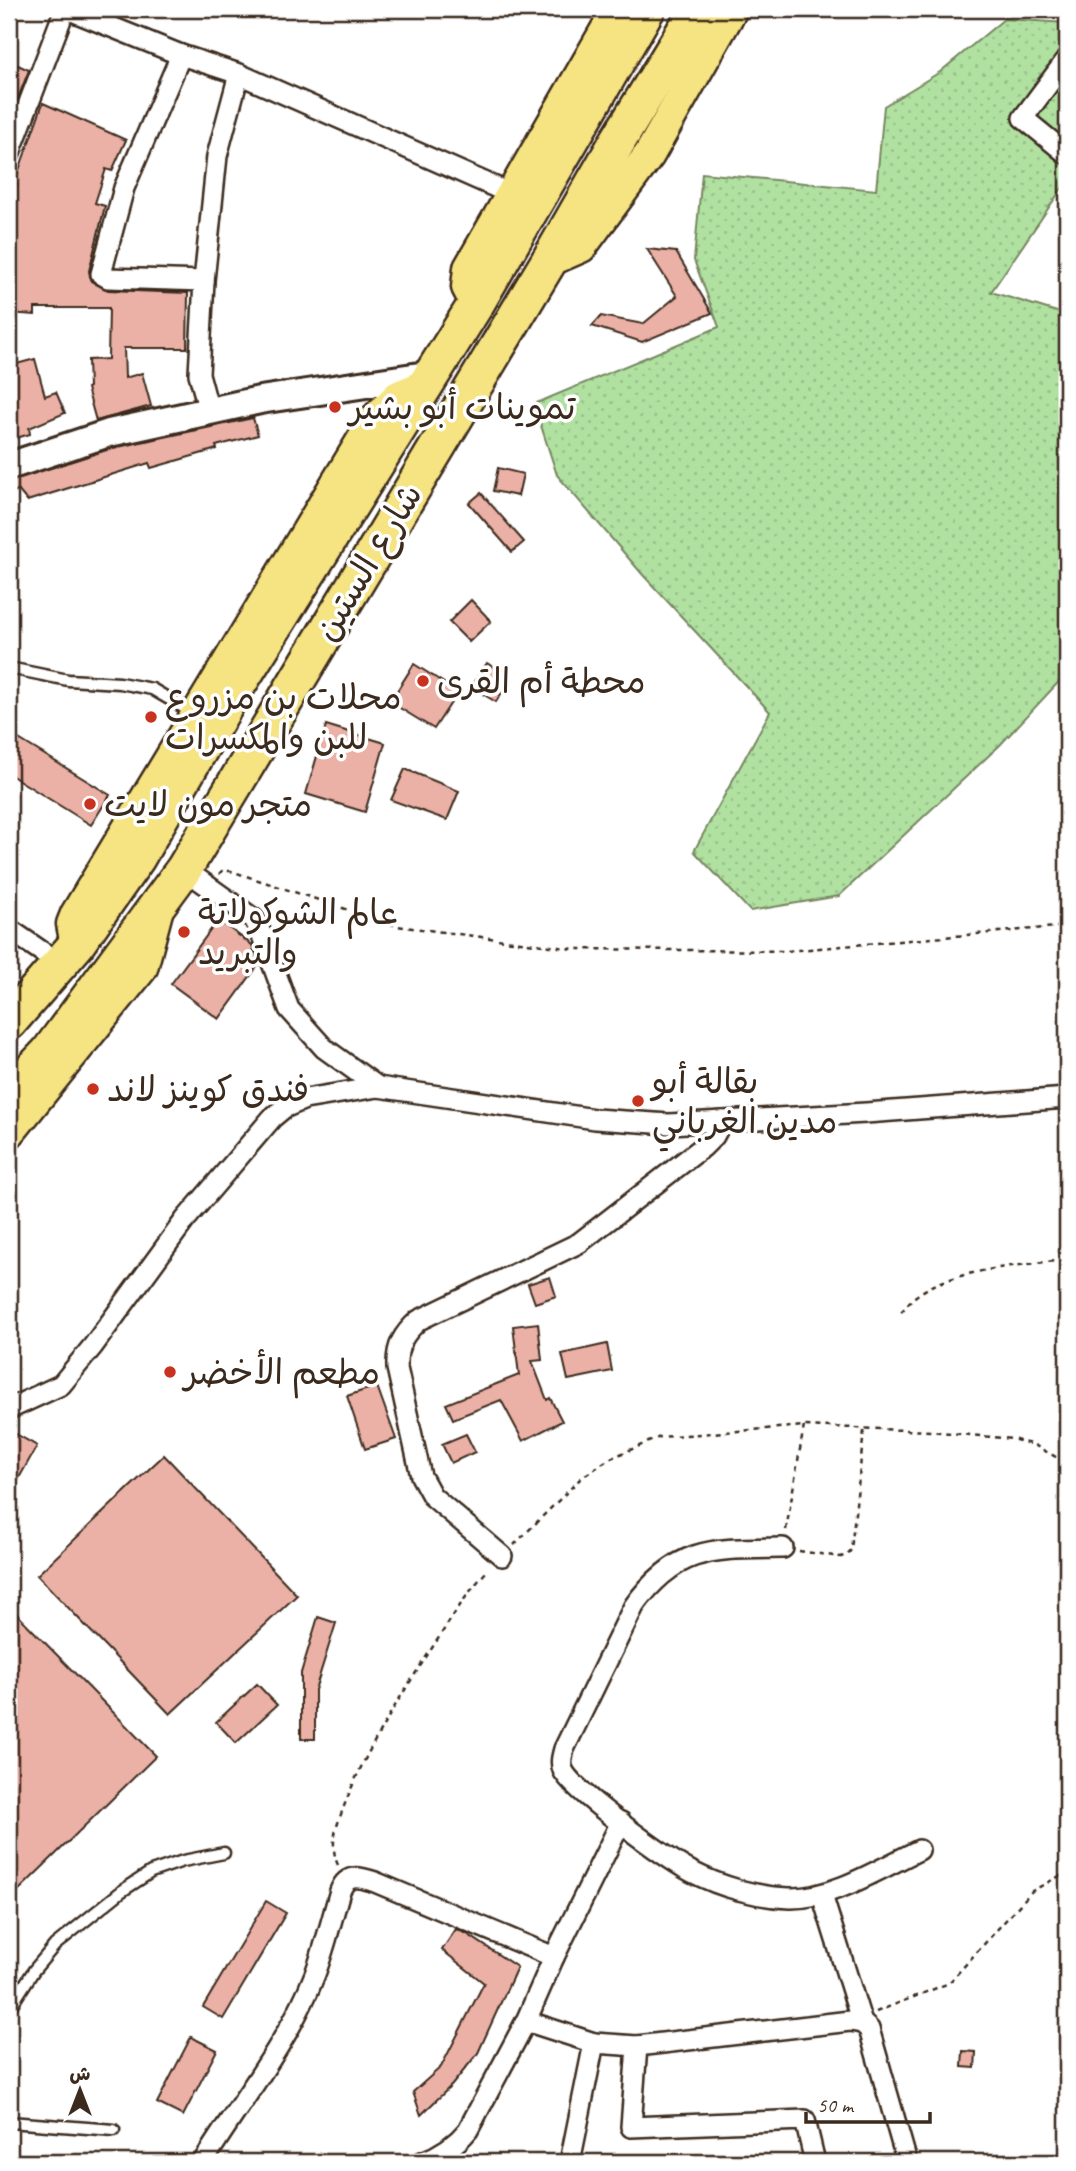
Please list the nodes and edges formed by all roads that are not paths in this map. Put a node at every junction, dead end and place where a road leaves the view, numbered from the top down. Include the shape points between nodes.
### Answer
1 (66, 9) edge
2 (638, 9) edge
3 (698, 9) edge
4 (732, 9) edge
5 (181, 55) junction
6 (1067, 59) edge
7 (239, 74) junction
8 (1067, 154) edge
9 (9, 155) edge
10 (540, 169) junction
11 (511, 194) junction
12 (549, 261) junction
13 (204, 281) junction
14 (476, 304) junction
15 (430, 379) junction
16 (209, 411) junction
17 (9, 466) edge
18 (9, 667) edge
19 (213, 701) junction
20 (195, 877) junction
21 (159, 905) junction
22 (9, 929) edge
23 (68, 954) junction
24 (9, 1022) edge
25 (377, 1087) junction
26 (9, 1094) edge
27 (1067, 1098) edge
28 (722, 1121) junction
29 (9, 1133) edge
30 (9, 1409) edge
31 (783, 1548) road end
32 (502, 1556) road end
33 (621, 1822) junction
34 (919, 1850) dead end
35 (224, 1853) dead end
36 (822, 1895) junction
37 (554, 1957) junction
38 (9, 2009) edge
39 (861, 2020) junction
40 (526, 2021) junction
41 (594, 2043) junction
42 (637, 2046) junction
43 (9, 2122) edge
44 (114, 2130) dead end
45 (203, 2162) edge
46 (422, 2162) edge
47 (570, 2162) edge
48 (815, 2162) edge
49 (907, 2162) edge

1 - 5 street
1 - 9 street
2 - 10 highway, شارع الستين
3 - 12 highway, شارع الستين
4 - 12 main road via 649,155 581,247
5 - 7 street
5 - 13 street via 124,188 101,274 108,278
6 - 8 street via 1023,118
7 - 11 street
7 - 13 street via 217,156
10 - 11 main road
10 - 14 highway, شارع الستين
11 - 14 main road via 468,268 467,287
12 - 20 highway, شارع الستين
13 - 16 street via 199,374
14 - 15 highway, شارع الستين
15 - 16 street via 260,400
15 - 19 highway, شارع الستين
16 - 17 street via 109,433
18 - 19 lane
19 - 23 highway, شارع الستين via 137,858
20 - 21 highway, شارع الستين
20 - 25 street via 254,919 289,1009 324,1048
21 - 26 highway, شارع الستين via 49,1052
21 - 29 main road via 142,968
22 - 23 street
23 - 24 highway, شارع الستين
25 - 28 street via 595,1119 670,1124
25 - 30 street via 304,1099 272,1118 185,1220 61,1385
27 - 28 street
28 - 32 street via 704,1147 579,1243 419,1320 400,1342 397,1368 421,1476 432,1496
31 - 33 street via 707,1550 660,1576 634,1606 561,1761 575,1785
33 - 36 street via 658,1852 726,1886 790,1898
33 - 37 street
34 - 36 street
35 - 38 lane via 151,1872 122,1891 55,1945
36 - 39 street
37 - 40 street
37 - 45 street via 362,1877 346,1880 315,1974 299,2007
39 - 42 street
39 - 49 street via 869,2029
40 - 41 street
40 - 46 street via 468,2130 446,2152
41 - 42 street
41 - 47 street
42 - 48 street via 631,2127 805,2120
43 - 44 lane

